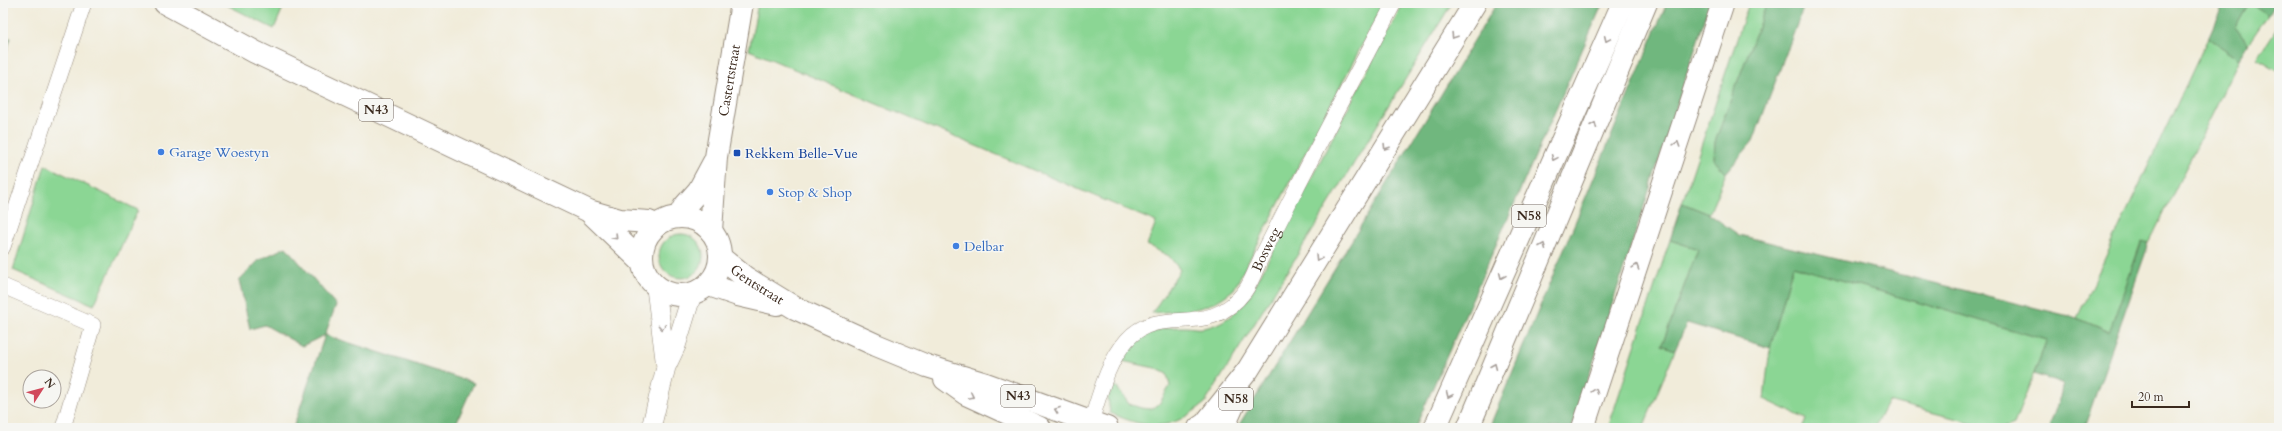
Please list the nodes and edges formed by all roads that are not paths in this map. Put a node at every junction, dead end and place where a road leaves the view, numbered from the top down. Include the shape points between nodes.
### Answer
1 (84, 3) edge
2 (165, 3) edge
3 (742, 3) edge
4 (1394, 3) edge
5 (1474, 3) edge
6 (1623, 3) edge
7 (1646, 3) edge
8 (1724, 3) edge
9 (716, 157) junction
10 (589, 211) junction
11 (679, 217) junction
12 (656, 225) junction
13 (711, 231) junction
14 (3, 247) edge
15 (721, 258) junction
16 (642, 262) junction
17 (3, 286) edge
18 (656, 288) junction
19 (701, 289) junction
20 (795, 308) junction
21 (927, 366) junction
22 (666, 368) junction
23 (1248, 370) junction
24 (1096, 426) edge
25 (63, 428) edge
26 (651, 428) edge
27 (1040, 428) edge
28 (1199, 428) edge
29 (1223, 428) edge
30 (1435, 428) edge
31 (1468, 428) edge
32 (1583, 428) edge

1 - 14 street
2 - 10 main road, N43 via 255,52
3 - 9 main road, Castertstraat
4 - 24 street, Bosweg via 1302,177 1246,290 1232,306 1220,314 1198,321 1147,325 1137,331 1118,351 1107,372
5 -> 23 main road, N58
6 -> 30 main road, N58
31 -> 7 main road, N58
32 -> 8 main road
9 - 11 main road, Castertstraat via 699,190
9 - 13 main road, Castertstraat
10 - 12 main road, N43 via 620,220 649,222
10 -> 16 main road, N43
11 - 12 main road
11 - 13 main road via 689,217 701,222
12 - 16 main road via 645,242
13 - 15 main road
15 - 19 main road via 715,276
15 - 20 main road, Gentstraat / N43 via 746,278
16 - 18 main road, N43 via 646,274
17 - 25 street via 92,325
18 - 19 main road, N43 via 681,296
18 -> 22 street
19 - 20 main road, N43
19 - 22 street
20 - 21 main road, N43
24 -> 21 main road, N43 via 986,384
21 -> 27 main road, N43 via 966,394
22 - 26 street
23 - 28 main road via 1205,424
23 - 29 main road, N58

